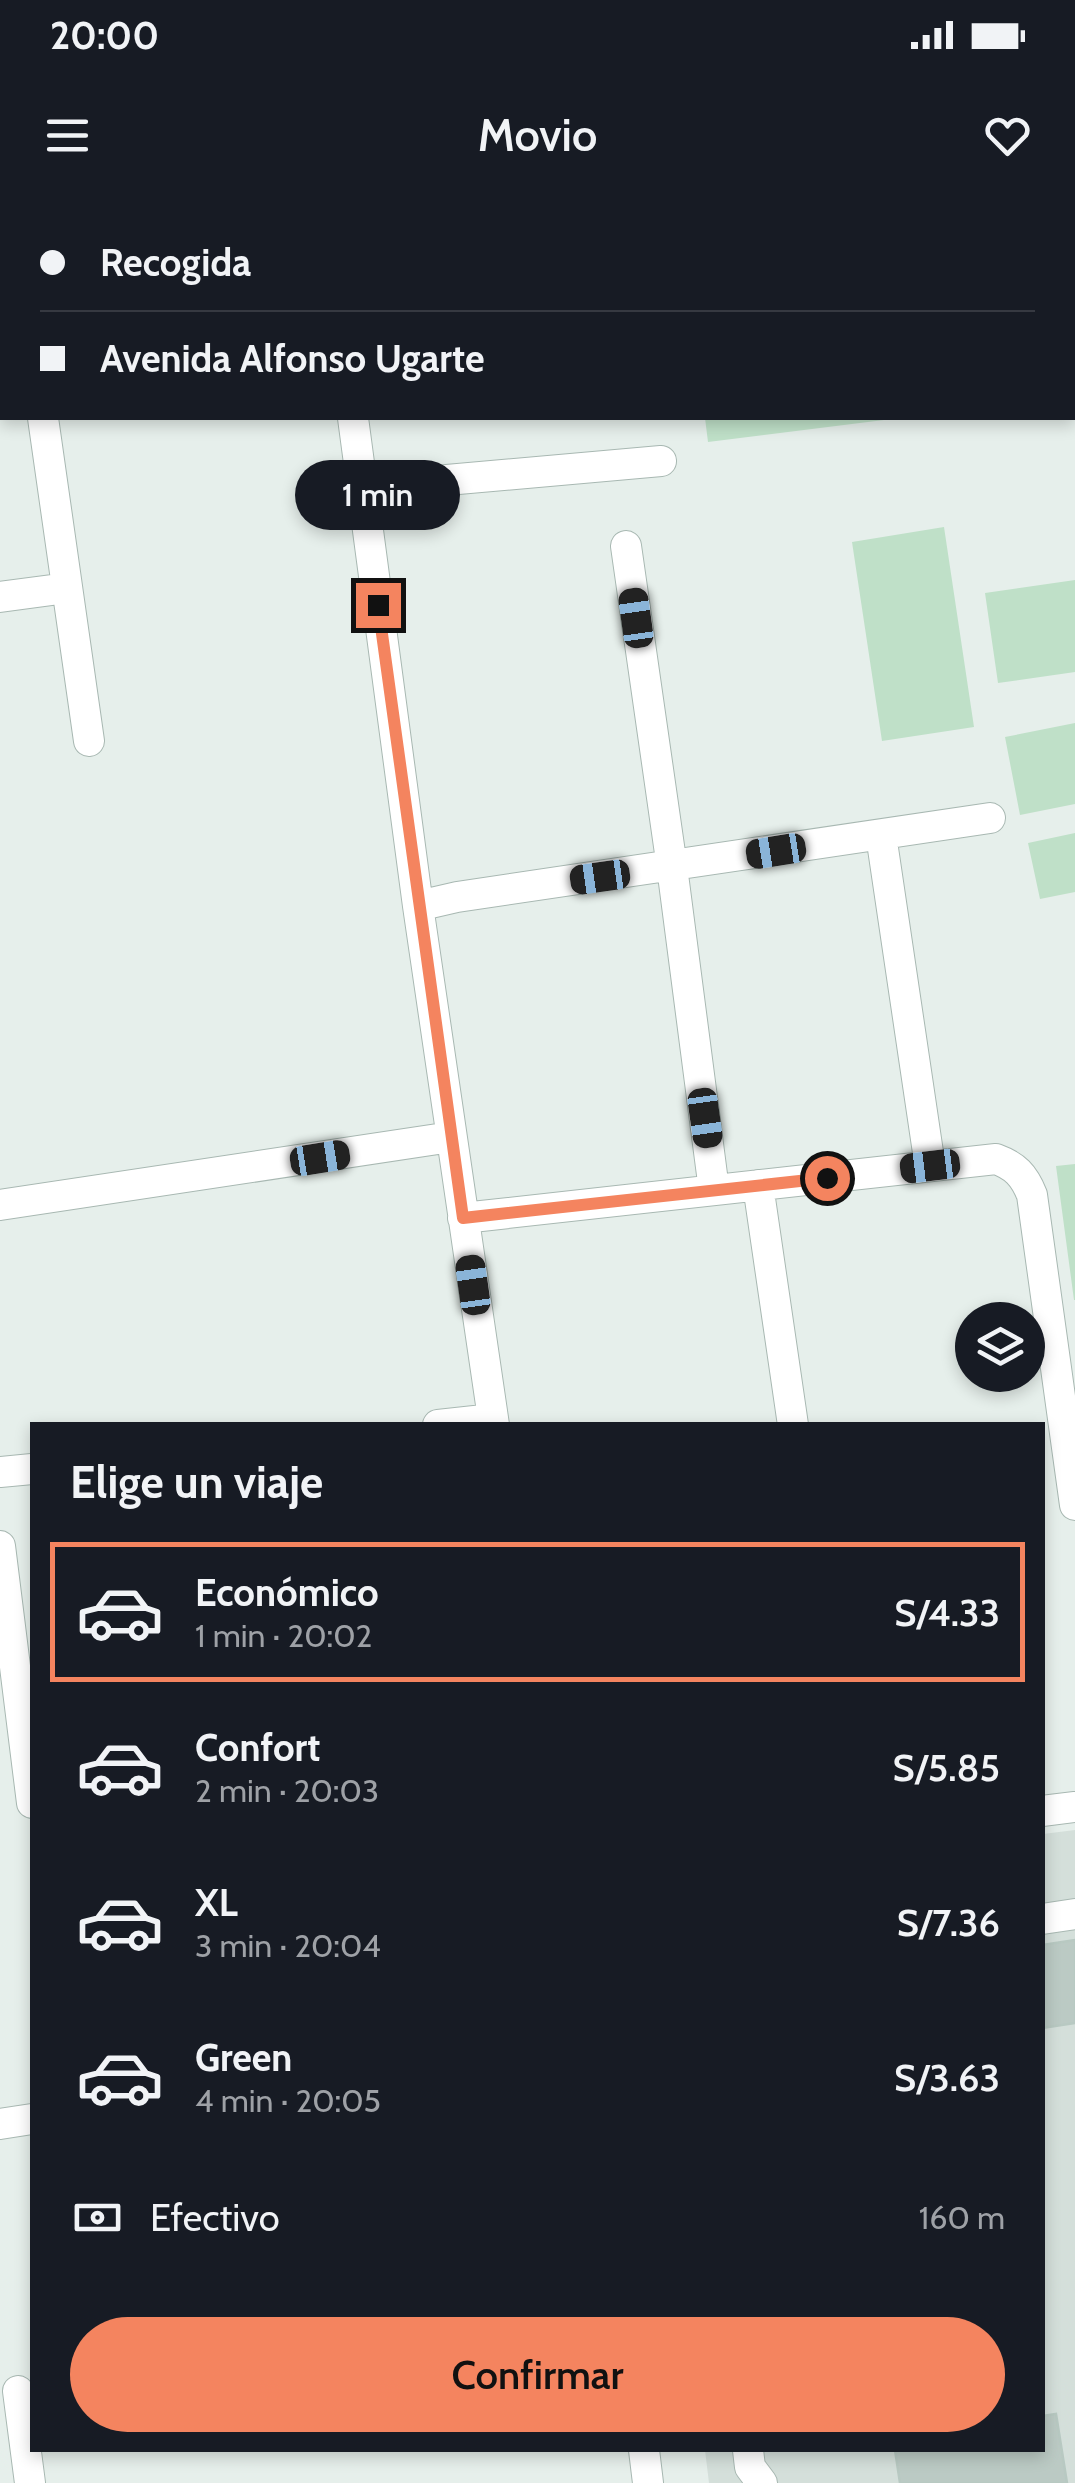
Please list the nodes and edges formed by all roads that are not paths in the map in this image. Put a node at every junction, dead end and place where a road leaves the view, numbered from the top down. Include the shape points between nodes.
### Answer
1 (42, 420) edge
2 (353, 420) edge
3 (661, 461) dead end
4 (363, 492) junction
5 (626, 546) dead end
6 (67, 588) junction
7 (0, 596) edge
8 (89, 742) dead end
9 (990, 818) dead end
10 (880, 835) junction
11 (672, 867) junction
12 (418, 906) junction
13 (452, 1137) junction
14 (930, 1166) junction
15 (758, 1185) junction
16 (714, 1190) junction
17 (0, 1205) edge
18 (463, 1218) junction
19 (493, 1422) edge
20 (793, 1422) edge
21 (30, 1468) edge
22 (0, 1472) edge
23 (1075, 1505) edge
24 (0, 1546) edge
25 (30, 1764) edge
26 (1075, 1807) edge
27 (1045, 1811) edge
28 (1075, 1914) edge
29 (1045, 1919) edge
30 (30, 2119) edge
31 (0, 2124) edge
32 (17, 2391) edge
33 (644, 2452) edge
34 (748, 2452) edge
35 (30, 2483) edge
36 (648, 2483) edge
37 (762, 2483) edge

1 - 6 street
2 - 4 street
3 - 4 street
4 - 12 street
5 - 11 street
6 - 7 street
6 - 8 street
9 - 10 street
10 - 11 street
10 - 14 street
11 - 12 street
11 - 16 street
12 - 13 street
13 - 17 street
13 - 18 street
14 - 15 street
14 - 23 street via 996,1159 1025,1178
15 - 16 street
15 - 20 street
16 - 18 street
18 - 19 street
21 - 22 street
24 - 25 street
26 - 27 street
28 - 29 street
30 - 31 street
32 - 35 street
33 - 36 street
34 - 37 street

